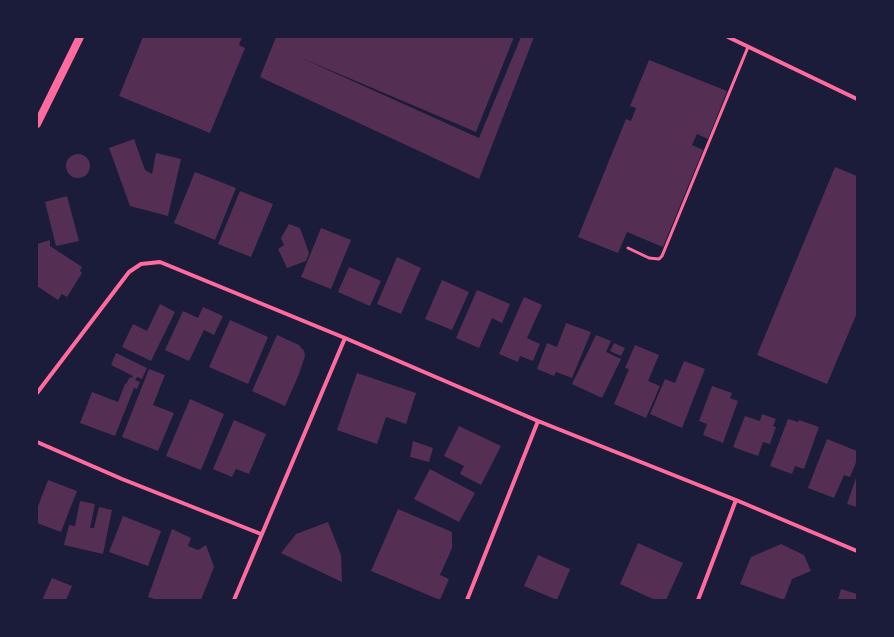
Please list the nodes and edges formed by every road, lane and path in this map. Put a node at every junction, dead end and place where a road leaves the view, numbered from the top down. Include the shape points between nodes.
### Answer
1 (728, 37) edge
2 (77, 38) edge
3 (748, 47) junction
4 (857, 100) edge
5 (37, 124) edge
6 (628, 248) dead end
7 (345, 338) junction
8 (37, 393) edge
9 (538, 421) junction
10 (37, 442) edge
11 (736, 500) junction
12 (261, 534) junction
13 (857, 551) edge
14 (234, 600) edge
15 (467, 600) edge
16 (698, 600) edge

1 - 3 street
2 - 5 main road
3 - 4 street
3 - 6 lane via 662,256 659,259 649,258
7 - 8 street via 160,262 141,264 129,272
7 - 9 street
7 - 12 street
9 - 11 street
9 - 15 street
10 - 12 street
11 - 13 street
11 - 16 street
12 - 14 street

